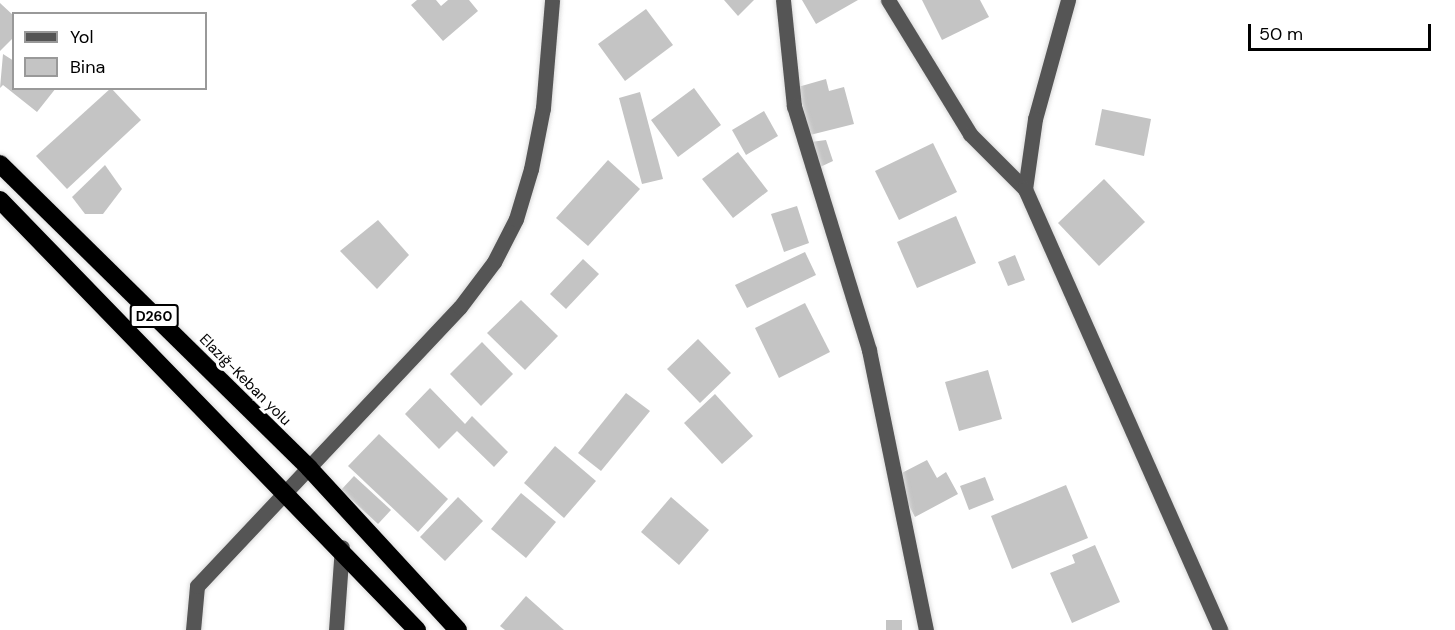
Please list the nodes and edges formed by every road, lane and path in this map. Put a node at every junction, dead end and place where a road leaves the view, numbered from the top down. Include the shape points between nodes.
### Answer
1 (552, 0) edge
2 (783, 0) edge
3 (888, 0) edge
4 (1068, 0) edge
5 (0, 164) edge
6 (1024, 189) junction
7 (0, 200) edge
8 (309, 468) junction
9 (286, 490) junction
10 (342, 547) junction
11 (193, 630) edge
12 (336, 630) edge
13 (417, 630) edge
14 (458, 630) edge
15 (926, 630) edge
16 (1220, 630) edge

1 - 8 street via 543,108 531,169 516,219 494,262
2 - 15 street via 794,106 869,350 909,570
3 - 6 street via 970,134
4 - 6 street via 1035,119
5 - 8 highway, Elazığ-Keban yolu / D260
6 - 16 street
7 - 9 highway, D260
8 - 9 street
8 - 14 highway, Elazığ-Keban yolu / D260
9 - 10 highway, D260
9 - 11 street via 197,586
10 - 12 street
10 - 13 highway, D260

